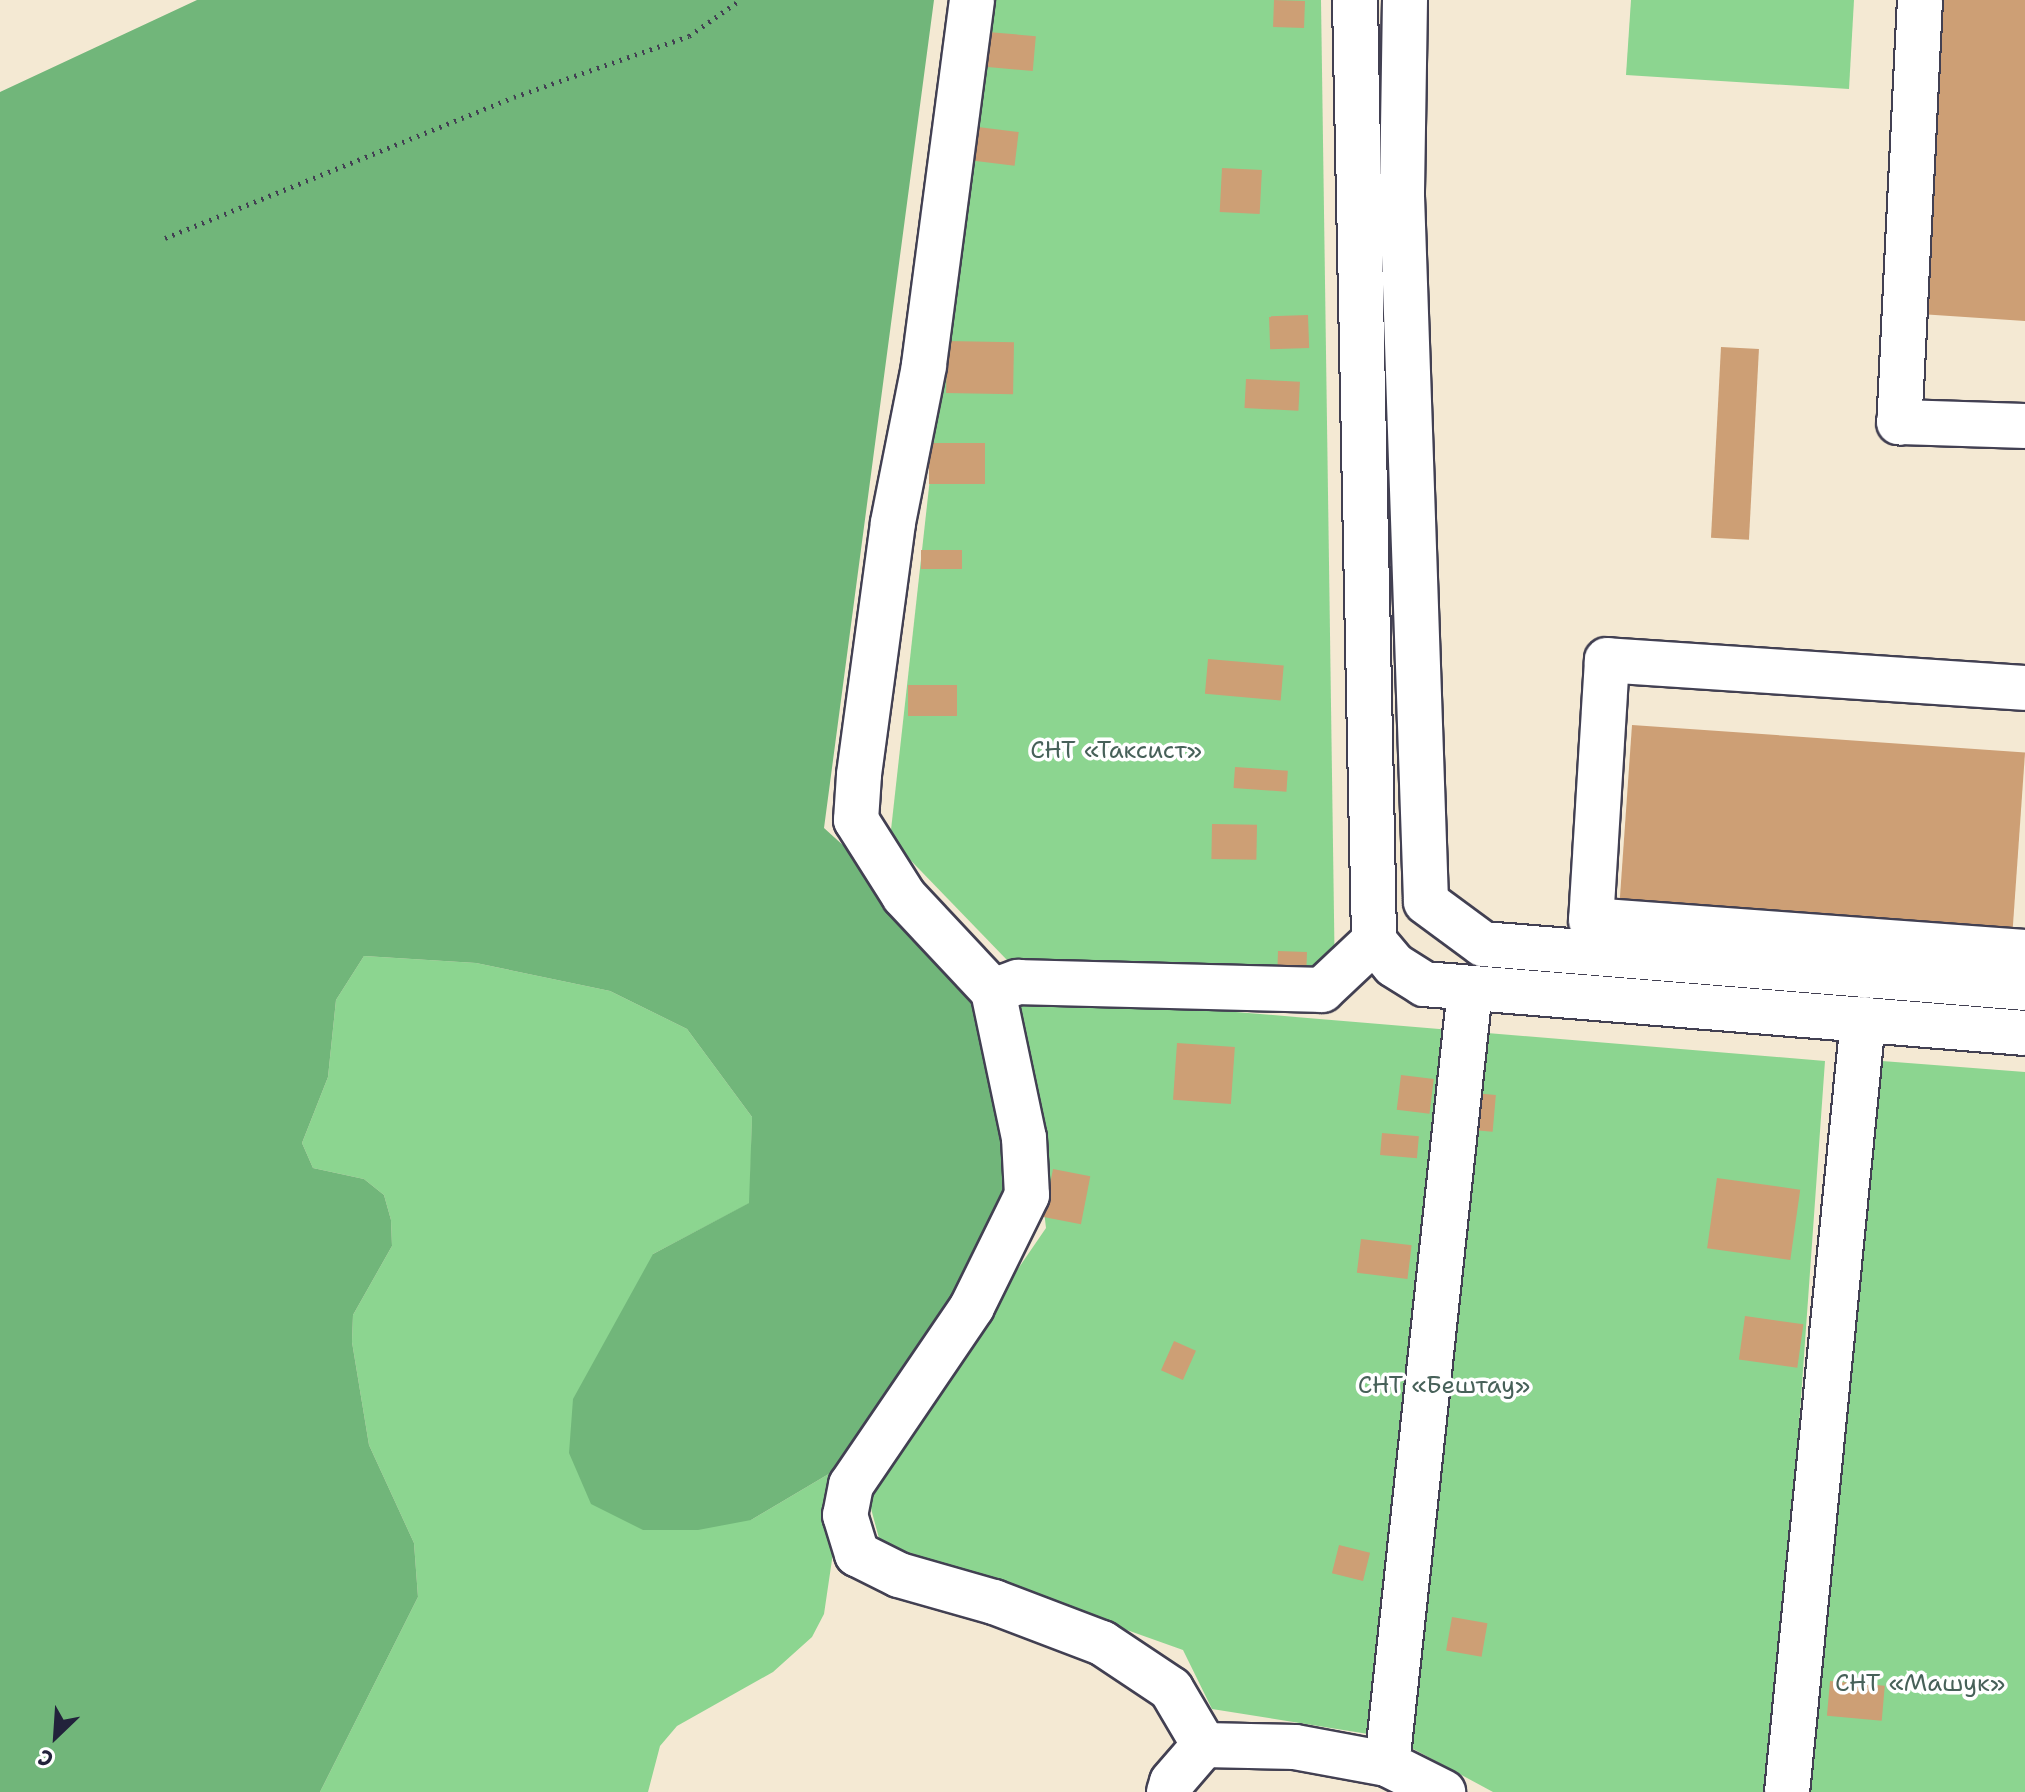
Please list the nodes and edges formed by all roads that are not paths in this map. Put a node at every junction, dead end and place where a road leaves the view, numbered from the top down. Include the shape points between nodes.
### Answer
1 (972, 0) edge
2 (1355, 0) edge
3 (1405, 0) edge
4 (1920, 0) edge
5 (2025, 426) edge
6 (2025, 688) edge
7 (1374, 941) junction
8 (2025, 952) edge
9 (2025, 988) edge
10 (1470, 990) junction
11 (993, 991) junction
12 (1863, 1019) junction
13 (2025, 1033) edge
14 (1204, 1745) junction
15 (1387, 1764) junction
16 (1169, 1792) edge
17 (1443, 1792) edge
18 (1787, 1792) edge

1 - 11 street via 924,366 893,523 856,820 904,896
2 - 7 street
3 - 9 street via 1402,196 1426,902 1483,944
4 - 5 street via 1899,422
6 - 8 street via 1607,660 1591,920
7 - 10 street via 1394,965 1424,984
7 - 11 street via 1322,990 1018,982
10 - 12 street
10 - 15 street
11 - 14 street via 1024,1138 1027,1195 972,1307 851,1485 845,1515 857,1554 899,1575 994,1602 1102,1643 1171,1689
12 - 13 street
12 - 18 street
14 - 15 street via 1295,1747
14 - 16 street
15 - 17 street

